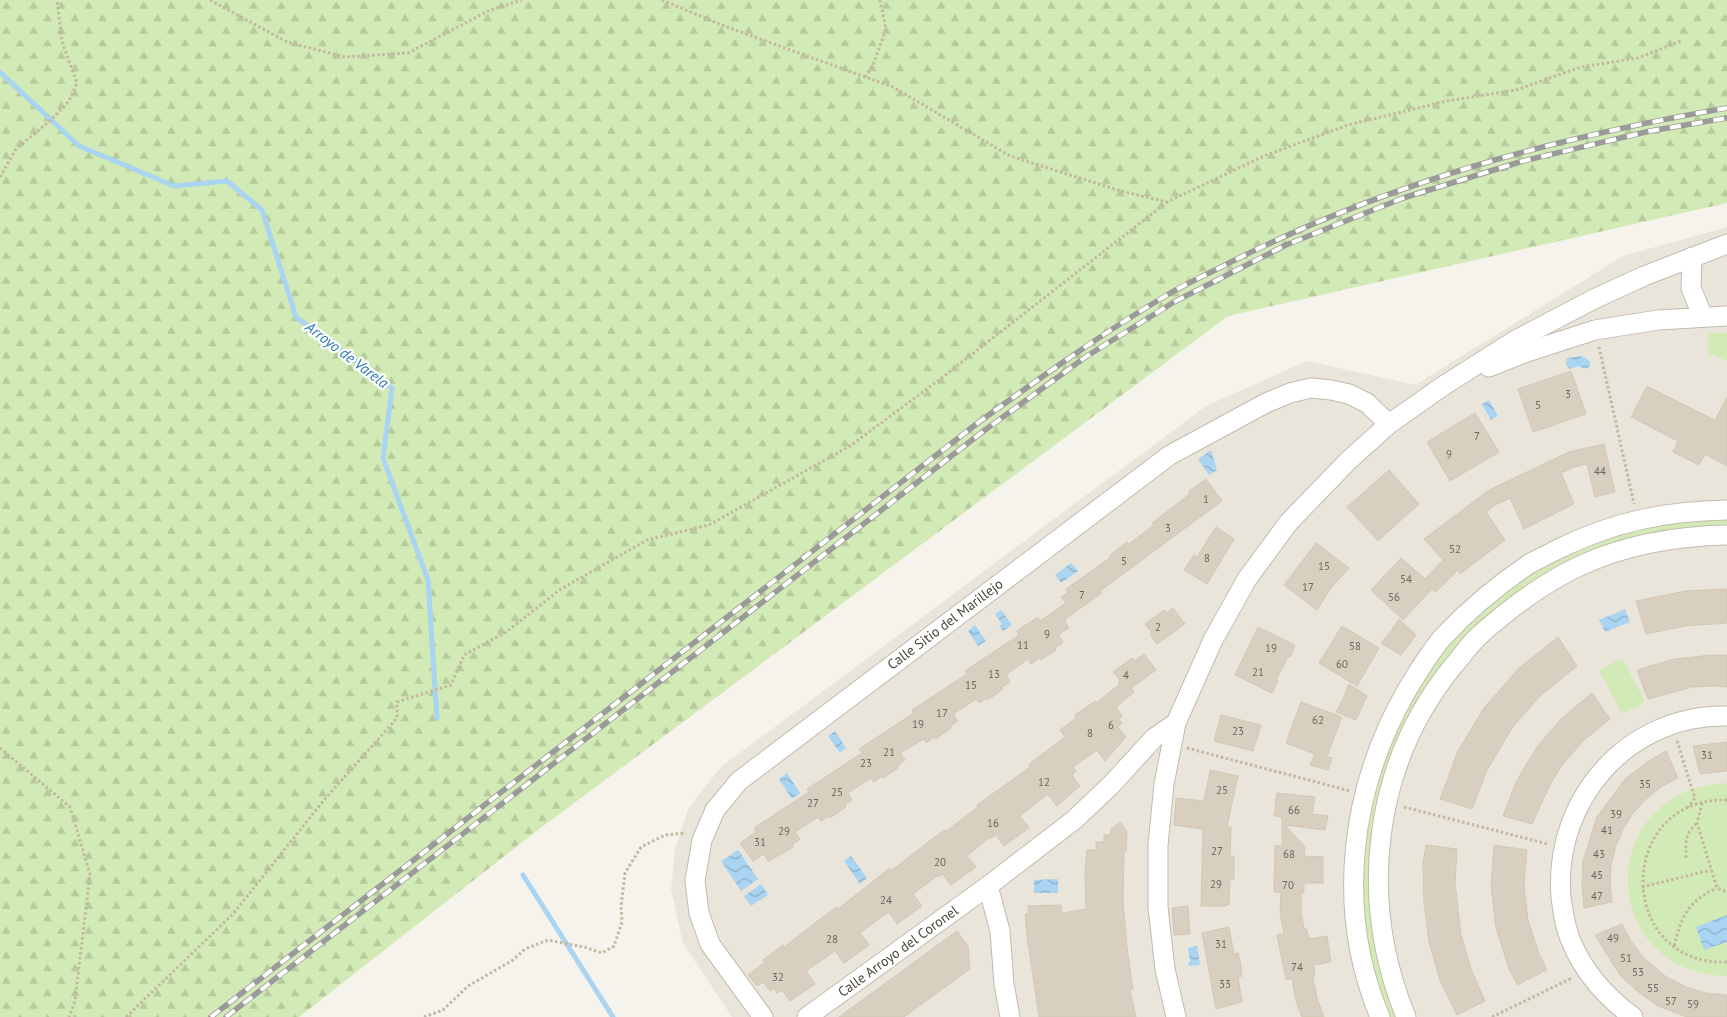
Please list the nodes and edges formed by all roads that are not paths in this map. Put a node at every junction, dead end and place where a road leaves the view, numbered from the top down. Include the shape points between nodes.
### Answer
1 (1727, 244) edge
2 (1692, 257) junction
3 (1727, 316) edge
4 (1703, 318) junction
5 (1443, 386) junction
6 (1389, 424) junction
7 (1727, 510) edge
8 (1727, 535) edge
9 (1727, 716) edge
10 (1176, 724) junction
11 (988, 886) junction
12 (763, 1017) edge
13 (807, 1017) edge
14 (1010, 1017) edge
15 (1176, 1017) edge
16 (1380, 1017) edge
17 (1406, 1017) edge
18 (1633, 1017) edge

1 - 2 street
2 - 4 street via 1691,288
2 - 5 street via 1592,300 1514,341
3 - 4 street
4 - 5 street via 1658,320 1596,330 1524,353
5 - 6 street
6 - 10 street via 1289,522 1247,579 1213,640
6 - 12 street, Calle Sitio del Marillejo via 1367,403 1349,394 1311,388 1266,403 1170,455 739,781 715,810 702,840 695,880 698,913 710,944
7 - 16 street via 1690,510 1638,519 1582,537 1548,554 1484,597 1442,638 1420,668 1394,713 1374,760 1363,795 1354,847 1354,903 1361,958
8 - 17 street via 1692,536 1643,544 1584,564 1529,595 1480,635 1440,684 1416,722 1397,767 1386,801 1379,849 1378,902 1386,953
9 - 18 street via 1683,721 1654,731 1628,747 1605,767 1572,819 1563,848 1560,880 1563,911 1572,942 1586,970 1600,988
10 - 11 street, Calle Arroyo del Coronel via 1154,738 1074,820
10 - 15 street via 1164,784 1158,845 1158,907 1165,968
11 - 13 street, Calle Arroyo del Coronel
11 - 14 street via 1000,931

